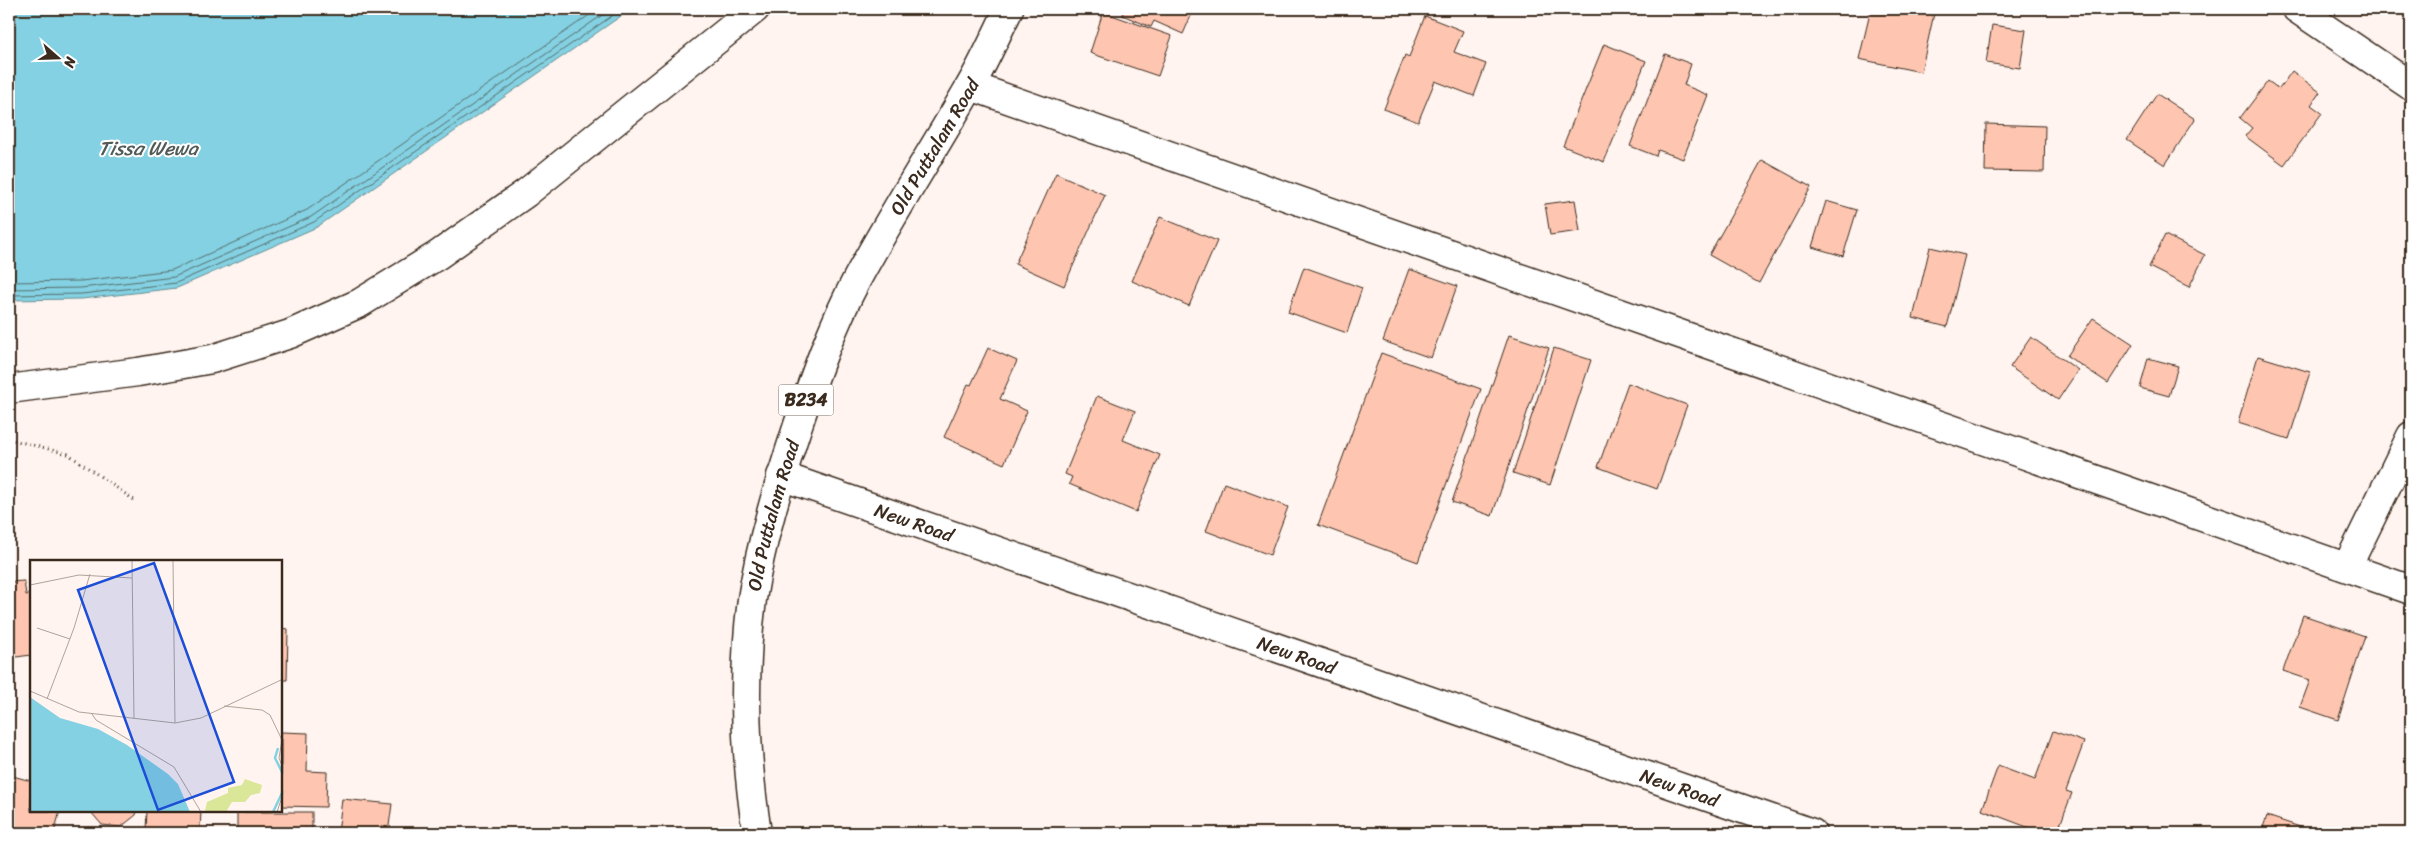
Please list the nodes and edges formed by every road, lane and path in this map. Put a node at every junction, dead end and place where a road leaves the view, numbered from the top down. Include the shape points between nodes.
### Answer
1 (755, 9) edge
2 (1009, 9) edge
3 (2297, 9) edge
4 (971, 86) junction
5 (2411, 86) edge
6 (9, 389) edge
7 (2411, 436) edge
8 (9, 439) edge
9 (781, 476) junction
10 (137, 502) dead end
11 (2346, 567) junction
12 (2411, 590) edge
13 (757, 833) edge
14 (1812, 833) edge

1 - 6 street via 526,192 438,255 360,303 290,334 212,360
2 - 4 street, Old Puttalam Road / B234
3 - 5 street
4 - 9 street, Old Puttalam Road / B234 via 856,281 829,341
4 - 11 street
7 - 11 street
8 - 10 path via 68,454
9 - 13 street, Old Puttalam Road / B234 via 755,587 747,642 746,743
9 - 14 street, New Road
11 - 12 street

